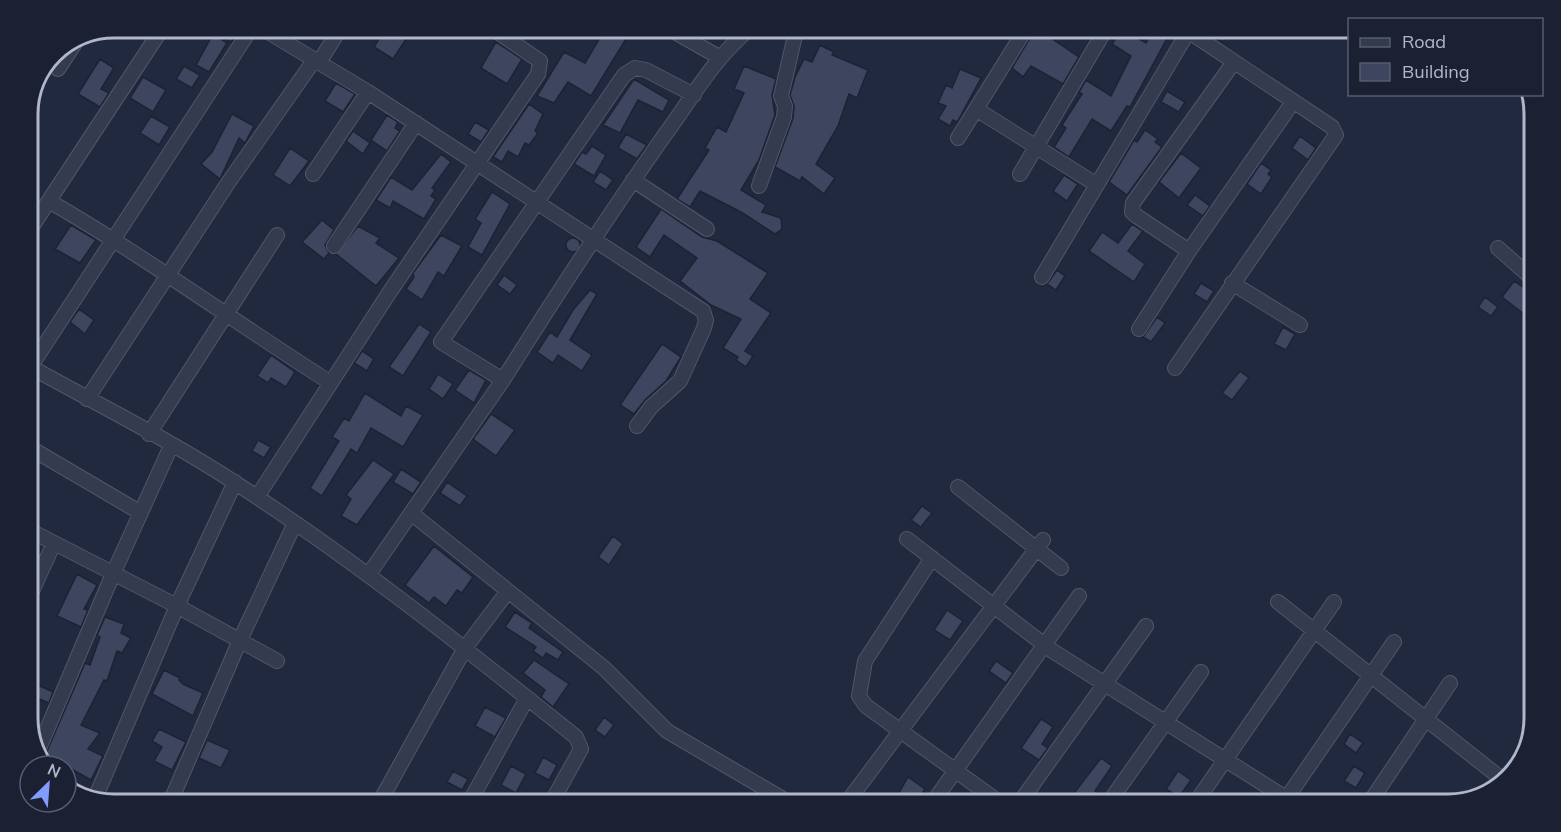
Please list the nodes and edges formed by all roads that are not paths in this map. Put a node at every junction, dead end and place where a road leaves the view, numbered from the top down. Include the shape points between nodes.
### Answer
1 (156, 38) edge
2 (245, 38) edge
3 (279, 38) edge
4 (333, 38) edge
5 (507, 38) edge
6 (685, 38) edge
7 (741, 38) edge
8 (794, 38) edge
9 (1020, 38) edge
10 (1101, 38) edge
11 (1185, 38) edge
12 (1202, 38) edge
13 (69, 52) edge
14 (719, 57) junction
15 (318, 60) junction
16 (1234, 62) junction
17 (58, 69) dead end
18 (368, 92) junction
19 (694, 95) junction
20 (1293, 102) junction
21 (976, 109) junction
22 (416, 123) junction
23 (958, 138) dead end
24 (1037, 146) junction
25 (477, 162) junction
26 (313, 174) dead end
27 (1020, 174) dead end
28 (633, 180) junction
29 (1097, 185) junction
30 (759, 186) dead end
31 (536, 200) junction
32 (49, 201) junction
33 (38, 218) edge
34 (707, 229) dead end
35 (277, 235) dead end
36 (593, 237) junction
37 (114, 239) junction
38 (334, 246) dead end
39 (1498, 248) dead end
40 (1189, 251) junction
41 (1523, 270) edge
42 (169, 274) junction
43 (1042, 277) dead end
44 (1232, 283) junction
45 (225, 316) junction
46 (1300, 325) dead end
47 (1139, 329) dead end
48 (38, 353) edge
49 (1175, 368) dead end
50 (38, 373) edge
51 (502, 380) junction
52 (331, 383) junction
53 (87, 399) junction
54 (637, 426) dead end
55 (149, 434) junction
56 (171, 446) junction
57 (38, 452) edge
58 (235, 482) junction
59 (958, 487) dead end
60 (256, 497) junction
61 (141, 513) junction
62 (411, 513) junction
63 (295, 523) junction
64 (38, 535) edge
65 (907, 539) dead end
66 (54, 543) junction
67 (1039, 545) junction
68 (932, 558) junction
69 (1061, 568) dead end
70 (113, 574) junction
71 (369, 574) junction
72 (38, 578) edge
73 (508, 591) junction
74 (1079, 596) dead end
75 (1278, 602) dead end
76 (1334, 602) dead end
77 (177, 606) junction
78 (994, 606) junction
79 (1146, 626) dead end
80 (1314, 631) junction
81 (240, 640) junction
82 (1394, 642) dead end
83 (1045, 645) junction
84 (465, 648) junction
85 (278, 662) dead end
86 (1201, 672) dead end
87 (1371, 676) junction
88 (1450, 683) dead end
89 (1106, 684) junction
90 (527, 698) junction
91 (1426, 719) junction
92 (1166, 722) junction
93 (901, 730) junction
94 (42, 742) edge
95 (1227, 761) junction
96 (956, 771) junction
97 (1497, 776) edge
98 (97, 793) edge
99 (174, 794) edge
100 (384, 794) edge
101 (474, 794) edge
102 (556, 794) edge
103 (774, 794) edge
104 (853, 794) edge
105 (939, 794) edge
106 (988, 794) edge
107 (1026, 794) edge
108 (1115, 794) edge
109 (1202, 794) edge
110 (1275, 794) edge
111 (1294, 794) edge
112 (1375, 794) edge

1 - 32 street
2 - 37 street
3 - 15 street
4 - 15 street
5 - 25 street via 536,57 541,66
6 - 14 street
7 - 14 street
8 - 30 street via 781,96 784,117
9 - 21 street
10 - 24 street
11 - 29 street
12 - 16 street
13 - 17 street
14 - 19 street
15 - 18 street
15 - 42 street via 228,183
16 - 20 street
16 - 40 street via 1131,208 1138,217
18 - 22 street
18 - 26 street
19 - 28 street
19 - 31 street via 635,68 626,74
20 - 40 street
20 - 44 street via 1332,127 1336,135
21 - 23 street
21 - 24 street
22 - 25 street
22 - 38 street
24 - 27 street
24 - 29 street
25 - 31 street
25 - 52 street
28 - 34 street
28 - 36 street
29 - 43 street
31 - 36 street
31 - 51 street via 441,342
32 - 33 street
32 - 37 street
35 - 45 street
36 - 51 street
36 - 54 street via 704,311 706,320 680,381 651,407
37 - 42 street
37 - 48 street
39 - 41 street
40 - 47 street
42 - 45 street
42 - 53 street
44 - 46 street
44 - 49 street
45 - 52 street
45 - 55 street
50 - 53 street
51 - 62 street
52 - 60 street
53 - 55 street
55 - 56 street
56 - 58 street
56 - 61 street
57 - 61 street
58 - 60 street
58 - 77 street
59 - 67 street
60 - 63 street
61 - 70 street
62 - 71 street
62 - 73 street
63 - 71 street
63 - 81 street
64 - 66 street
65 - 68 street
66 - 70 street
66 - 72 street
67 - 69 street
67 - 78 street
68 - 78 street
68 - 93 street via 865,661 859,696 866,706
70 - 77 street
70 - 94 street
71 - 84 street
73 - 84 street
73 - 103 street via 604,669 668,732
74 - 83 street
75 - 80 street
76 - 80 street
77 - 81 street
77 - 98 street
78 - 83 street
78 - 93 street
79 - 89 street
80 - 87 street
80 - 95 street
81 - 85 street
81 - 99 street
82 - 87 street
83 - 89 street
83 - 96 street
84 - 90 street
84 - 100 street
86 - 92 street
87 - 91 street
87 - 111 street
88 - 91 street
89 - 92 street
89 - 107 street
90 - 101 street
90 - 102 street via 576,736 580,744 581,749
91 - 97 street
91 - 112 street
92 - 95 street
92 - 108 street
93 - 96 street
93 - 104 street
95 - 109 street
95 - 110 street
96 - 105 street
96 - 106 street

